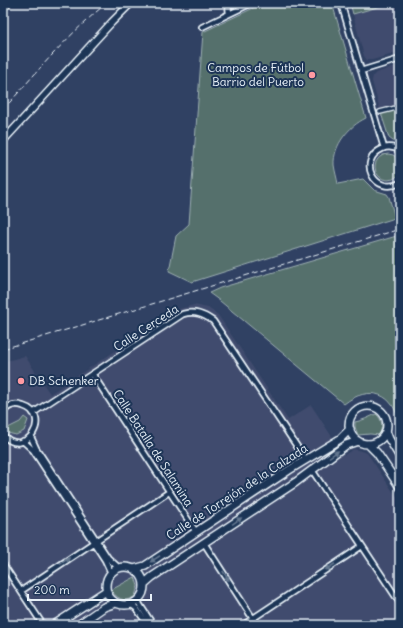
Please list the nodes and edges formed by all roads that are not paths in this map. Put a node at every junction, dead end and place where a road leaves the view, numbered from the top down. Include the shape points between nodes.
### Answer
1 (131, 3) edge
2 (228, 3) edge
3 (252, 3) edge
4 (341, 3) edge
5 (244, 5) edge
6 (229, 14) junction
7 (202, 27) dead end
8 (400, 59) edge
9 (361, 71) junction
10 (400, 107) edge
11 (380, 112) dead end
12 (3, 141) edge
13 (384, 148) junction
14 (400, 151) edge
15 (400, 183) edge
16 (93, 375) junction
17 (3, 412) edge
18 (33, 413) junction
19 (350, 429) junction
20 (386, 432) junction
21 (3, 435) edge
22 (31, 436) junction
23 (23, 441) junction
24 (358, 441) junction
25 (368, 444) junction
26 (400, 457) edge
27 (306, 460) junction
28 (312, 470) junction
29 (400, 487) edge
30 (170, 492) junction
31 (196, 532) junction
32 (95, 541) junction
33 (204, 543) junction
34 (362, 546) junction
35 (3, 564) edge
36 (119, 568) junction
37 (134, 569) junction
38 (111, 573) junction
39 (144, 584) junction
40 (21, 591) junction
41 (106, 591) junction
42 (138, 600) junction
43 (116, 603) junction
44 (400, 603) edge
45 (130, 604) junction
46 (253, 618) junction
47 (43, 625) edge
48 (54, 625) edge
49 (78, 625) edge
50 (148, 625) edge
51 (152, 625) edge
52 (242, 625) edge
53 (257, 625) edge

1 - 12 street
2 - 6 street
3 - 5 street
4 - 9 street
5 - 6 street
6 - 7 street
8 - 9 street
9 - 13 street
10 - 11 street
13 - 14 street
13 - 15 street via 377,152 371,161 372,176 378,183 386,186
16 - 18 street, Calle Cerceda
16 - 27 street, Calle Cerceda via 183,314 199,313 213,321
16 - 30 street, Calle Batalla de Salamina
17 - 18 street via 20,405
18 - 22 street via 36,425
19 - 20 main road via 352,417 367,406 383,414 388,425
19 - 24 main road
19 - 27 main road, Calle de Torrejón de la Calzada via 340,439
20 - 25 main road via 381,439
20 - 26 main road
21 - 23 street via 11,441
22 - 23 street
22 - 32 street
23 - 32 street via 33,450
24 - 25 main road
28 -> 24 main road, Calle de Torrejón de la Calzada via 346,445
25 - 29 main road
27 - 31 main road, Calle de Torrejón de la Calzada
33 -> 28 main road, Calle de Torrejón de la Calzada
28 - 34 street
30 - 31 street, Calle Batalla de Salamina
30 - 32 street
31 -> 37 main road, Calle de Torrejón de la Calzada via 145,566
32 - 36 street
32 - 38 street
40 -> 32 street
33 - 39 main road, Calle de Torrejón de la Calzada via 152,576
33 -> 46 street
34 - 44 street
34 -> 46 street
35 - 40 street
36 - 37 main road
36 - 38 main road
37 - 39 main road via 140,574
38 - 41 main road via 106,581
39 - 42 main road via 144,590
40 - 47 street
41 - 43 main road
41 - 48 main road
42 - 45 main road
42 - 51 street
43 - 45 main road
43 - 49 main road via 104,607
45 - 50 street
46 - 52 street
46 - 53 street

